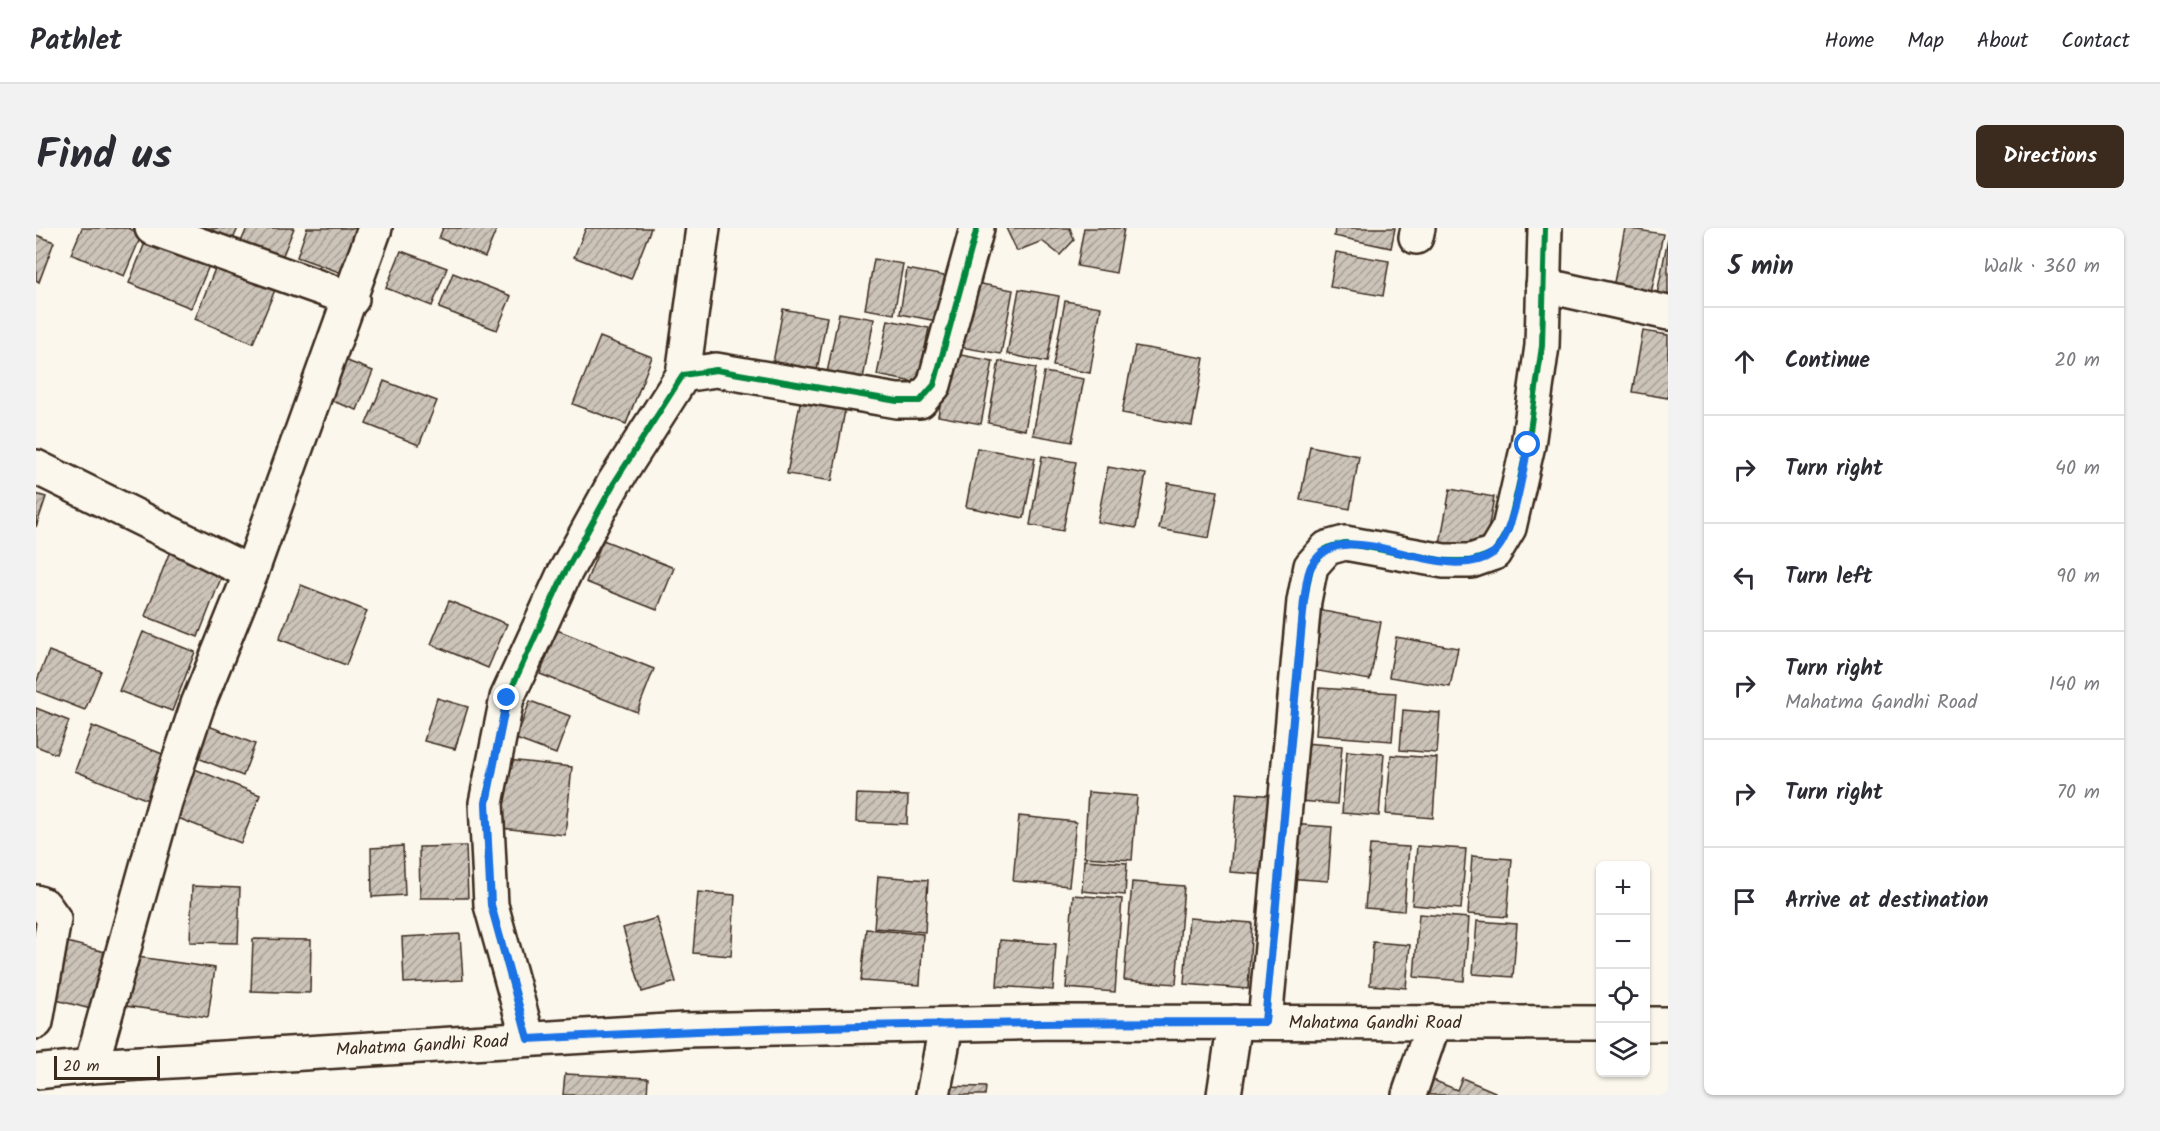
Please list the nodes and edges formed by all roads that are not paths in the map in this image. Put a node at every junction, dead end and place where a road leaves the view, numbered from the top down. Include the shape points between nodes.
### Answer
1 (152, 228) edge
2 (375, 228) edge
3 (703, 228) edge
4 (977, 228) edge
5 (1545, 228) edge
6 (1543, 285) junction
7 (352, 299) junction
8 (1668, 313) edge
9 (683, 375) junction
10 (36, 466) edge
11 (251, 573) junction
12 (36, 902) edge
13 (1250, 1022) junction
14 (1434, 1022) junction
15 (36, 1023) edge
16 (1596, 1023) edge
17 (1650, 1024) edge
18 (1668, 1024) edge
19 (946, 1025) junction
20 (528, 1039) junction
21 (90, 1066) junction
22 (36, 1072) edge
23 (933, 1095) edge
24 (1224, 1095) edge
25 (1409, 1095) edge

1 - 7 street
2 - 7 street
3 - 9 street
4 - 9 street via 934,385 920,401 897,401 716,370
5 - 6 street
6 - 8 street
6 - 13 street via 1542,346 1528,445 1509,528 1494,553 1471,561 1444,561 1345,543 1327,548 1311,566
7 - 11 street
9 - 20 street via 614,483 563,576 507,698 486,803 491,905
10 - 11 street
11 - 21 street via 198,704 165,802
12 - 15 street via 44,905 54,919
13 - 14 street, Mahatma Gandhi Road
13 - 19 street, Mahatma Gandhi Road
13 - 24 street
14 - 16 street, Mahatma Gandhi Road
14 - 25 street
17 - 18 street
19 - 20 street, Mahatma Gandhi Road via 684,1030
19 - 23 street
20 - 21 street, Mahatma Gandhi Road
21 - 22 street, Mahatma Gandhi Road

